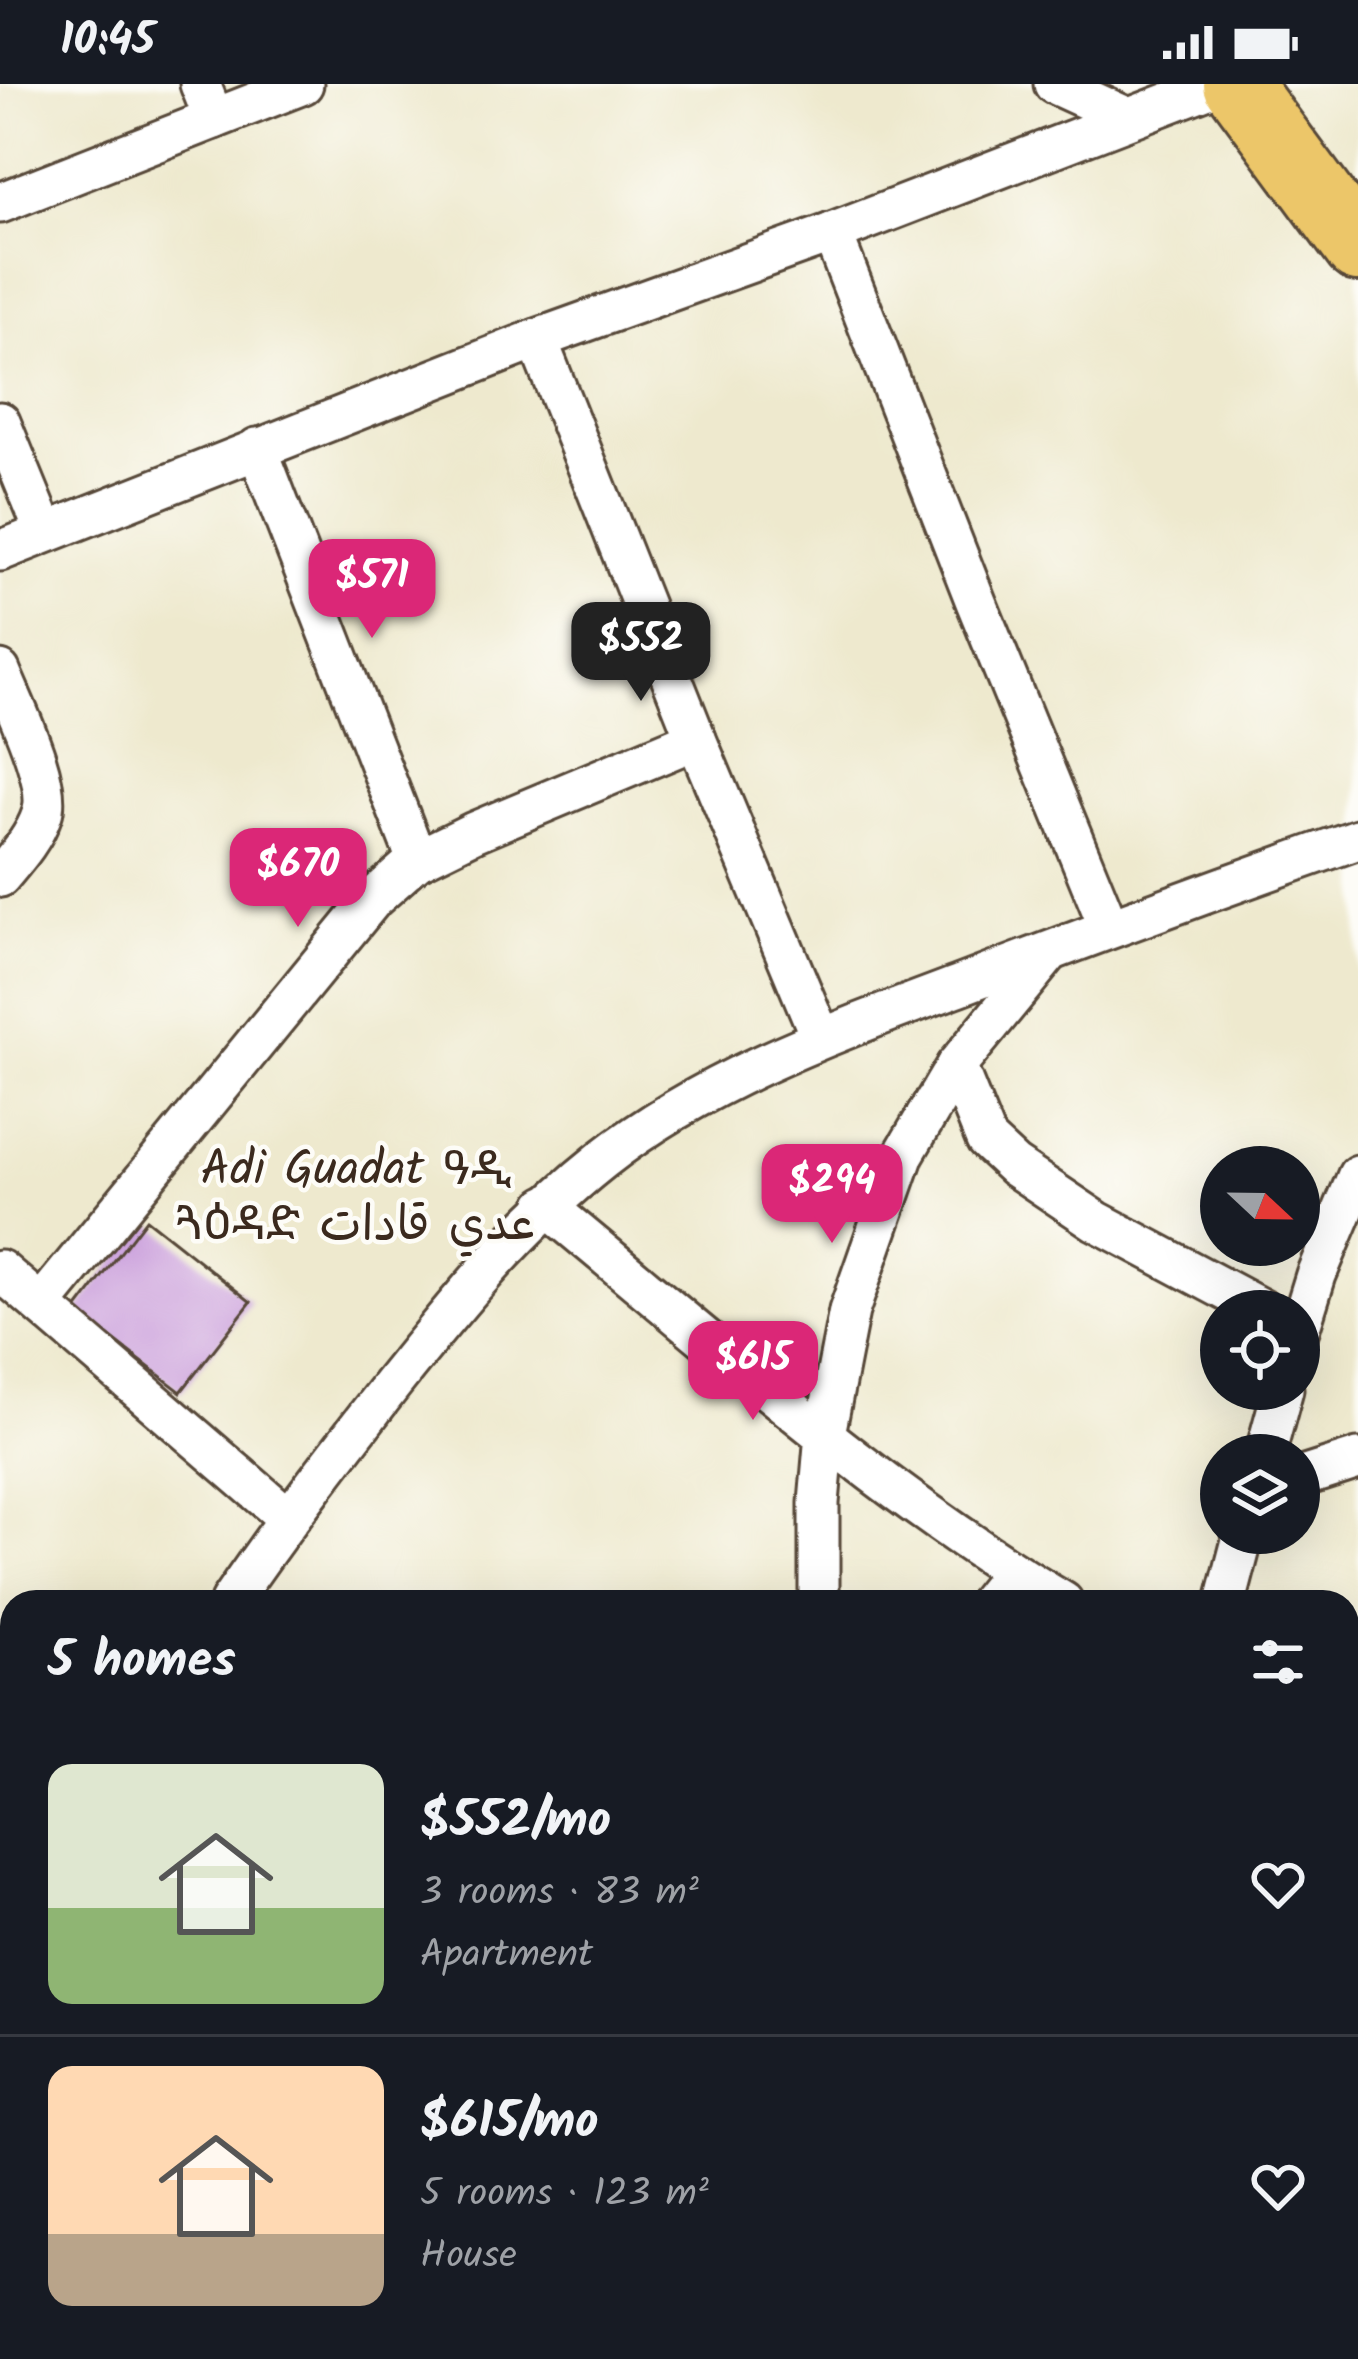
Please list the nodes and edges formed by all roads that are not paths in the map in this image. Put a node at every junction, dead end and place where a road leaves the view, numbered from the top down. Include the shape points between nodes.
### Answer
1 (303, 84) edge
2 (1054, 84) edge
3 (1218, 84) edge
4 (1238, 84) edge
5 (207, 101) edge
6 (1126, 117) junction
7 (0, 203) edge
8 (832, 233) junction
9 (1358, 248) edge
10 (537, 339) junction
11 (0, 422) edge
12 (257, 448) junction
13 (45, 532) junction
14 (0, 551) edge
15 (0, 670) edge
16 (695, 739) junction
17 (1358, 839) edge
18 (417, 860) junction
19 (0, 877) edge
20 (1109, 927) junction
21 (1052, 950) junction
22 (821, 1038) junction
23 (956, 1066) junction
24 (1358, 1175) edge
25 (546, 1206) junction
26 (0, 1270) edge
27 (1226, 1290) edge
28 (1313, 1290) edge
29 (42, 1304) junction
30 (825, 1434) junction
31 (1358, 1460) edge
32 (1320, 1472) edge
33 (287, 1517) junction
34 (1239, 1554) edge
35 (1001, 1587) edge
36 (238, 1590) edge
37 (819, 1590) edge
38 (1229, 1590) edge

1 - 5 street
2 - 6 street
3 - 6 street
4 - 9 highway
5 - 7 street
6 - 8 street
8 - 10 street
8 - 20 street
10 - 12 street
10 - 16 street
11 - 13 street
12 - 13 street
12 - 18 street
13 - 14 street
15 - 19 street via 46,791 43,813
16 - 18 street
16 - 22 street
17 - 20 street
18 - 29 street via 373,899
20 - 21 street
21 - 22 street
21 - 23 street
22 - 25 street via 671,1111
23 - 27 street via 986,1140 1015,1166 1096,1221
23 - 30 street via 904,1154 849,1311
24 - 28 street
25 - 30 street
25 - 33 street via 454,1307
26 - 29 street
29 - 33 street
30 - 35 street
30 - 37 street
31 - 32 street
33 - 36 street
34 - 38 street

